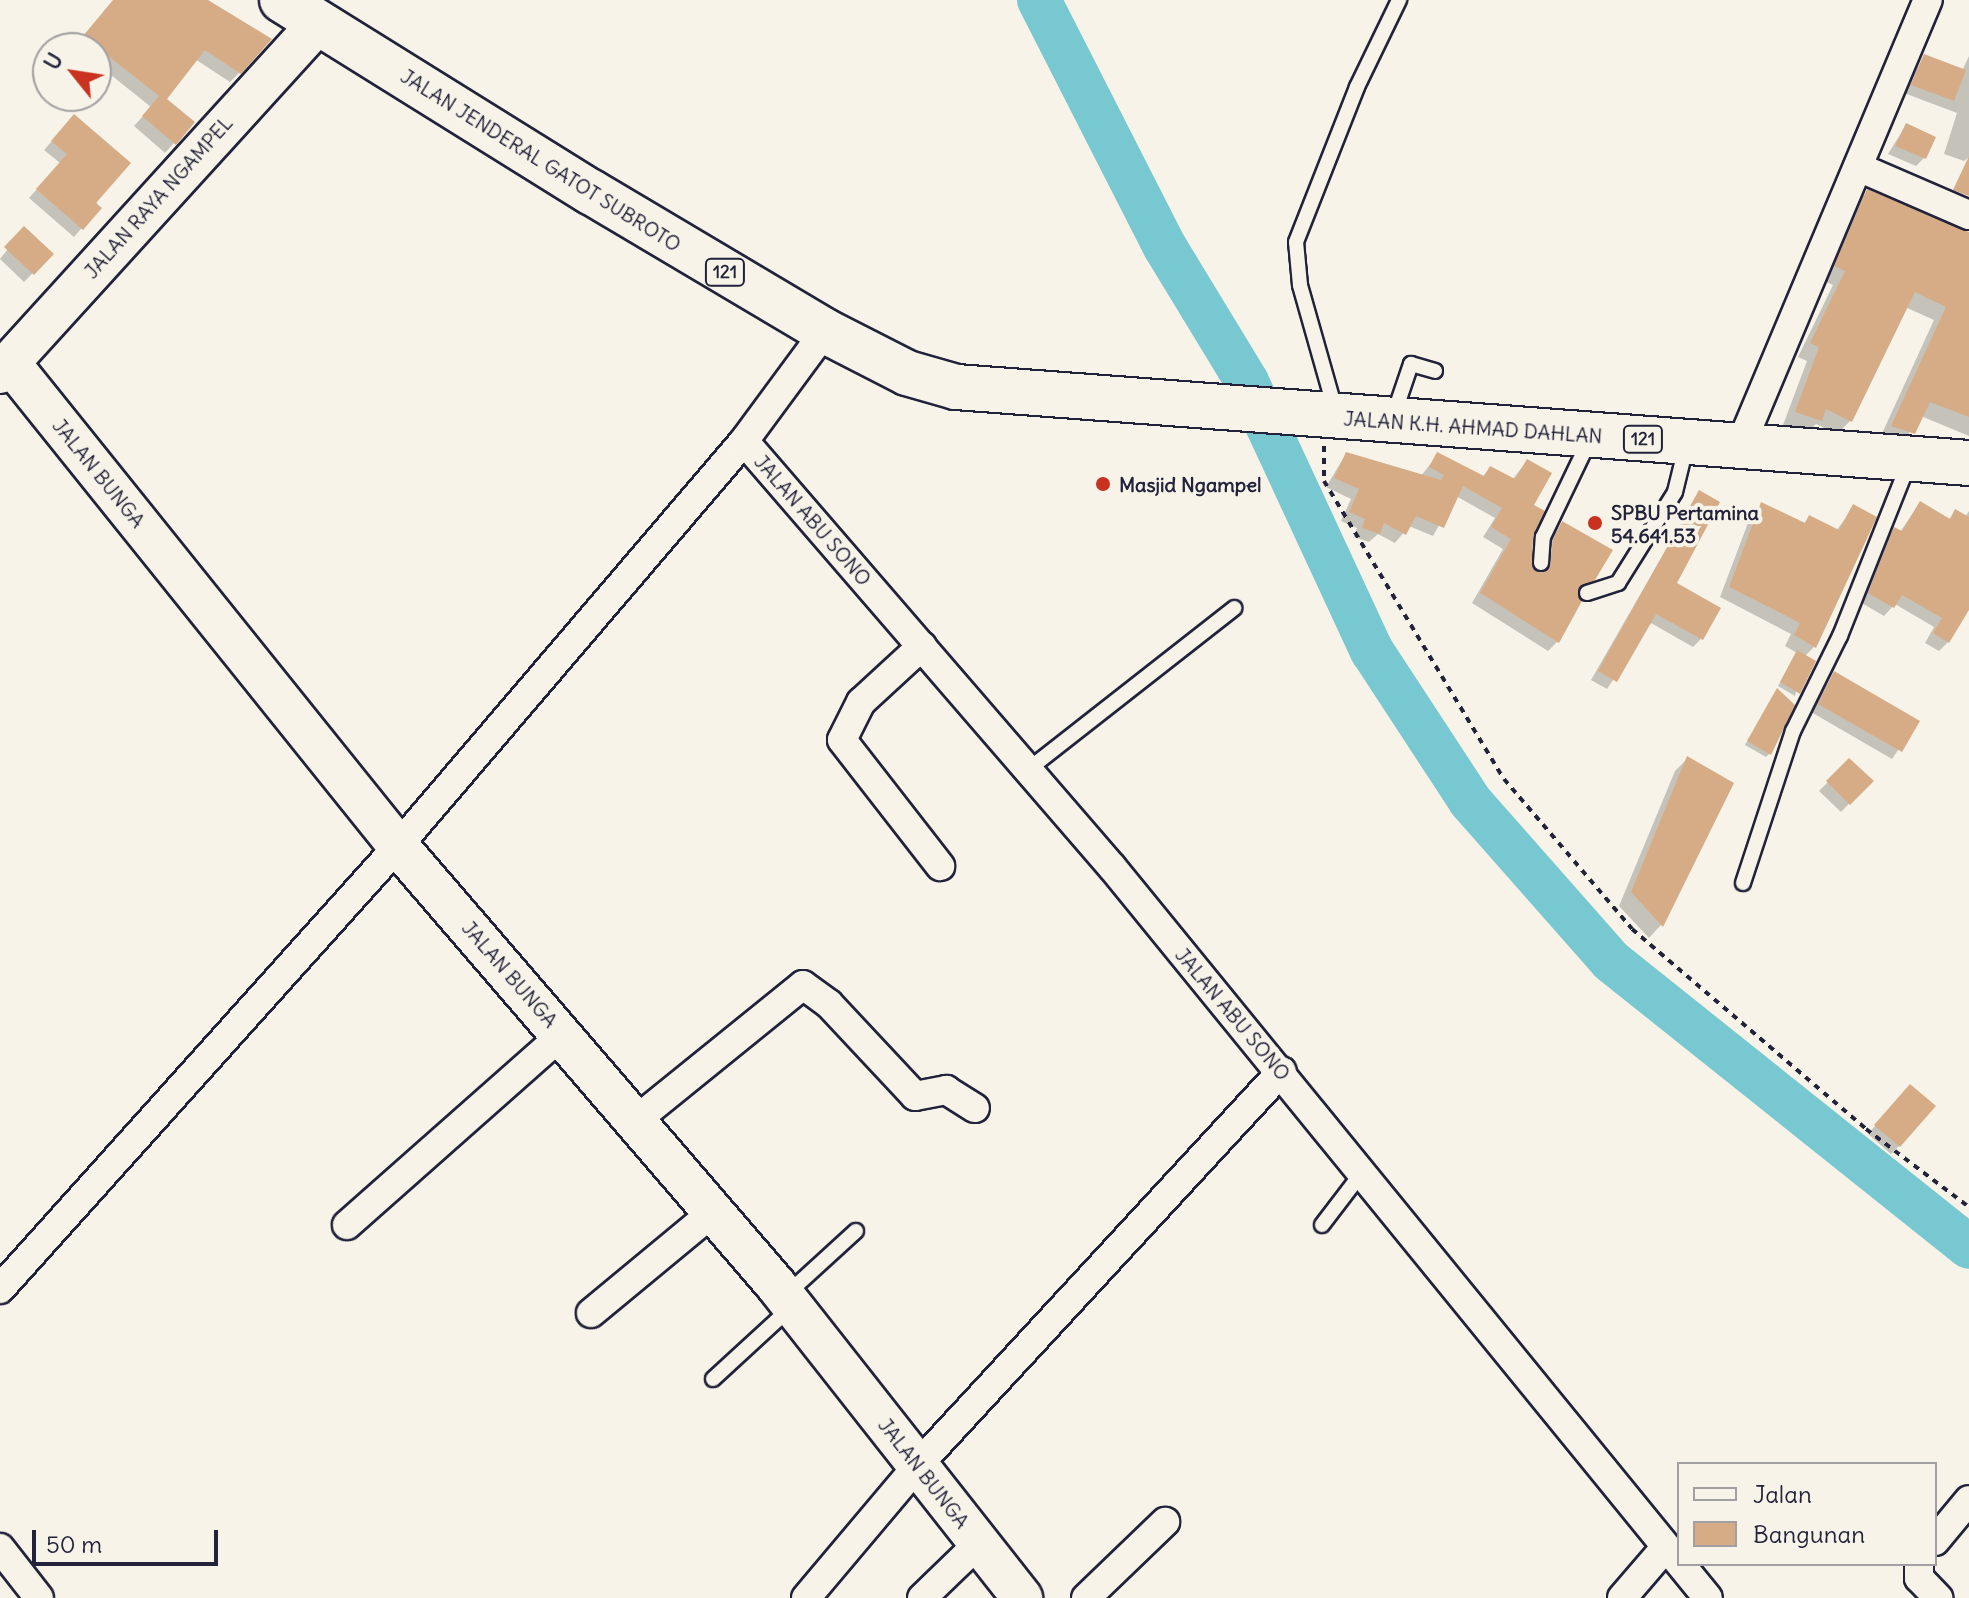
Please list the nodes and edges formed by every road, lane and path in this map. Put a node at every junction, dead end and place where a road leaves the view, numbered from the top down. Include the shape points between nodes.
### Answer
1 (282, 0) edge
2 (1399, 0) edge
3 (1928, 0) edge
4 (318, 23) junction
5 (1858, 167) junction
6 (1969, 215) edge
7 (825, 331) junction
8 (3, 361) edge
9 (1435, 371) dead end
10 (1216, 408) joint
11 (1327, 417) junction
12 (1391, 422) junction
13 (1592, 435) junction
14 (744, 441) junction
15 (1687, 442) junction
16 (1739, 449) junction
17 (1910, 458) junction
18 (1969, 463) edge
19 (1541, 563) dead end
20 (1587, 593) dead end
21 (1234, 608) dead end
22 (922, 646) junction
23 (1029, 769) junction
24 (398, 846) junction
25 (940, 866) dead end
26 (1743, 883) dead end
27 (563, 1034) junction
28 (1282, 1071) junction
29 (975, 1108) dead end
30 (635, 1121) junction
31 (1361, 1174) junction
32 (1969, 1207) edge
33 (713, 1212) junction
34 (347, 1225) dead end
35 (1322, 1225) dead end
36 (856, 1231) dead end
37 (0, 1289) edge
38 (788, 1301) junction
39 (591, 1313) dead end
40 (713, 1379) dead end
41 (918, 1465) junction
42 (1969, 1500) edge
43 (1165, 1522) dead end
44 (1937, 1539) edge
45 (979, 1543) junction
46 (0, 1548) edge
47 (1665, 1548) junction
48 (1677, 1562) edge
49 (1680, 1566) edge
50 (1919, 1566) edge
51 (39, 1598) edge
52 (806, 1598) edge
53 (922, 1598) edge
54 (1022, 1598) edge
55 (1086, 1598) edge
56 (1622, 1598) edge
57 (1708, 1598) edge
58 (1938, 1598) edge

1 - 4 main road, JALAN JENDERAL GATOT SUBROTO / 121
2 - 11 lane via 1357,87 1296,242
3 - 5 street
4 - 7 main road, JALAN JENDERAL GATOT SUBROTO / 121
4 - 8 street, JALAN RAYA NGAMPEL
5 - 6 street
5 - 16 street
7 - 10 main road, JALAN JENDERAL GATOT SUBROTO / 121 via 907,373 956,387
7 - 14 street
8 - 24 street, JALAN BUNGA
9 - 12 lane via 1411,364
10 - 11 main road, JALAN K.H. AHMAD DAHLAN / 121
11 - 12 main road, JALAN K.H. AHMAD DAHLAN / 121
11 - 32 path via 1324,481 1504,779 1632,929 1866,1129
12 - 13 main road, JALAN K.H. AHMAD DAHLAN / 121
13 - 15 main road, JALAN K.H. AHMAD DAHLAN / 121
13 - 19 lane via 1543,537
14 - 22 street, JALAN ABU SONO
14 - 24 street
15 - 16 main road, JALAN K.H. AHMAD DAHLAN / 121
15 - 20 lane via 1675,492 1618,583
16 - 17 main road, JALAN K.H. AHMAD DAHLAN / 121
17 - 18 main road, JALAN K.H. AHMAD DAHLAN / 121
17 - 26 lane via 1840,636 1793,731
21 - 23 lane
22 - 23 street, JALAN ABU SONO
22 - 25 street via 861,702 842,740
23 - 28 street, JALAN ABU SONO
24 - 27 street, JALAN BUNGA
24 - 37 street
27 - 30 street, JALAN BUNGA
27 - 34 street
28 - 31 street, JALAN ABU SONO
28 - 41 street
29 - 30 street via 946,1090 915,1096 829,1004 803,985
30 - 33 street, JALAN BUNGA
31 - 35 lane
31 - 47 street, JALAN ABU SONO
33 - 38 street, JALAN BUNGA
33 - 39 street
36 - 38 lane
38 - 40 lane
38 - 41 street, JALAN BUNGA
41 - 45 street, JALAN BUNGA
41 - 52 street
42 - 44 street
43 - 55 street
45 - 53 street
45 - 54 street, JALAN BUNGA
46 - 51 street
47 - 48 street, JALAN ABU SONO
47 - 56 street
49 - 57 street, JALAN ABU SONO
50 - 58 street via 1919,1578

